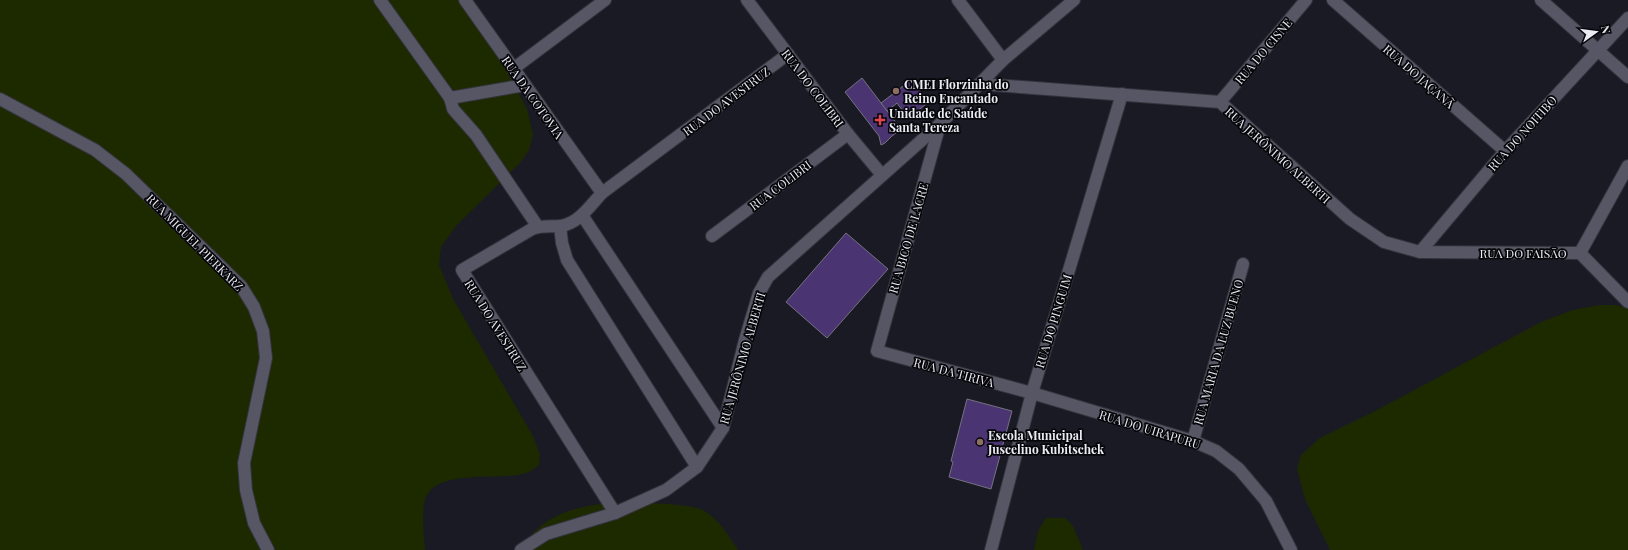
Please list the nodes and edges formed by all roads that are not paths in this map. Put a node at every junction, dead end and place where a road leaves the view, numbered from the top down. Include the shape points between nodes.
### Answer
1 (380, 0) edge
2 (465, 0) edge
3 (605, 0) edge
4 (747, 0) edge
5 (958, 0) edge
6 (1074, 0) edge
7 (1306, 0) edge
8 (1333, 0) edge
9 (1542, 0) edge
10 (1628, 18) edge
11 (1598, 49) junction
12 (788, 54) junction
13 (1004, 60) junction
14 (513, 69) junction
15 (1628, 77) edge
16 (980, 84) junction
17 (525, 85) junction
18 (1122, 94) junction
19 (450, 98) junction
20 (0, 99) edge
21 (1220, 102) junction
22 (940, 124) junction
23 (848, 134) junction
24 (1505, 151) junction
25 (1628, 166) edge
26 (882, 175) junction
27 (602, 193) junction
28 (582, 215) junction
29 (560, 226) junction
30 (538, 227) junction
31 (712, 236) dead end
32 (1420, 252) junction
33 (1580, 253) junction
34 (1243, 264) dead end
35 (1628, 302) edge
36 (877, 352) joint
37 (1032, 394) junction
38 (723, 428) junction
39 (1193, 441) junction
40 (698, 467) junction
41 (615, 513) junction
42 (268, 550) edge
43 (521, 550) edge
44 (991, 550) edge
45 (1291, 550) edge

1 - 19 street
2 - 14 street, RUA DA COTOVIA
3 - 14 street
4 - 12 street, RUA DO COLIBRI
5 - 13 street
6 - 13 street, RUA JERÔNIMO ALBERTI
7 - 21 street, RUA DO CISNE
8 - 24 street, RUA DO JAÇANÃ
9 - 11 street
10 - 11 street, RUA DO NOITIBO
11 - 15 street
11 - 24 street, RUA DO NOITIBO
12 - 23 street, RUA DO COLIBRI
12 - 27 street, RUA DO AVESTRUZ
13 - 16 street, RUA JERÔNIMO ALBERTI
14 - 17 street, RUA DA COTOVIA
16 - 18 street, RUA JERÔNIMO ALBERTI
16 - 22 street, RUA JERÔNIMO ALBERTI
17 - 19 street
17 - 27 street, RUA DA COTOVIA
18 - 21 street, RUA JERÔNIMO ALBERTI
18 - 37 street, RUA DO PINGUIM
19 - 30 street via 453,109 476,135
20 - 42 street, RUA MIGUEL PIERKARZ via 95,150 126,174 241,286 254,307 263,331 266,358 244,463 246,490 254,523
21 - 32 street, RUA JERÔNIMO ALBERTI via 1350,219 1384,242
22 - 26 street, RUA JERÔNIMO ALBERTI
22 - 36 street, RUA BICO DE LACRE
23 - 26 street, RUA DO COLIBRI
23 - 31 street, RUA COLIBRI
24 - 32 street, RUA DO NOITIBO
25 - 33 street
26 - 38 street, RUA JERÔNIMO ALBERTI via 768,277 759,293 753,313
27 - 28 street, RUA DO AVESTRUZ
28 - 29 street, RUA DO AVESTRUZ
28 - 38 street
29 - 30 street, RUA DO AVESTRUZ
29 - 40 street via 567,260
30 - 41 street, RUA DO AVESTRUZ via 462,270
32 - 33 street, RUA DO FAISÃO
33 - 35 street, RUA DO FAISÃO
34 - 39 street, RUA MARIA DA LUZ BUENO
36 - 37 street, RUA DA TIRIVA
37 - 39 street, RUA DO UIRAPURU
37 - 44 street, RUA DO PINGUIM
38 - 40 street, RUA JERÔNIMO ALBERTI
39 - 45 street, RUA DO UIRAPURU via 1216,451 1239,469 1266,501
40 - 41 street, RUA JERÔNIMO ALBERTI via 666,490
41 - 43 street, RUA JERÔNIMO ALBERTI via 546,534

